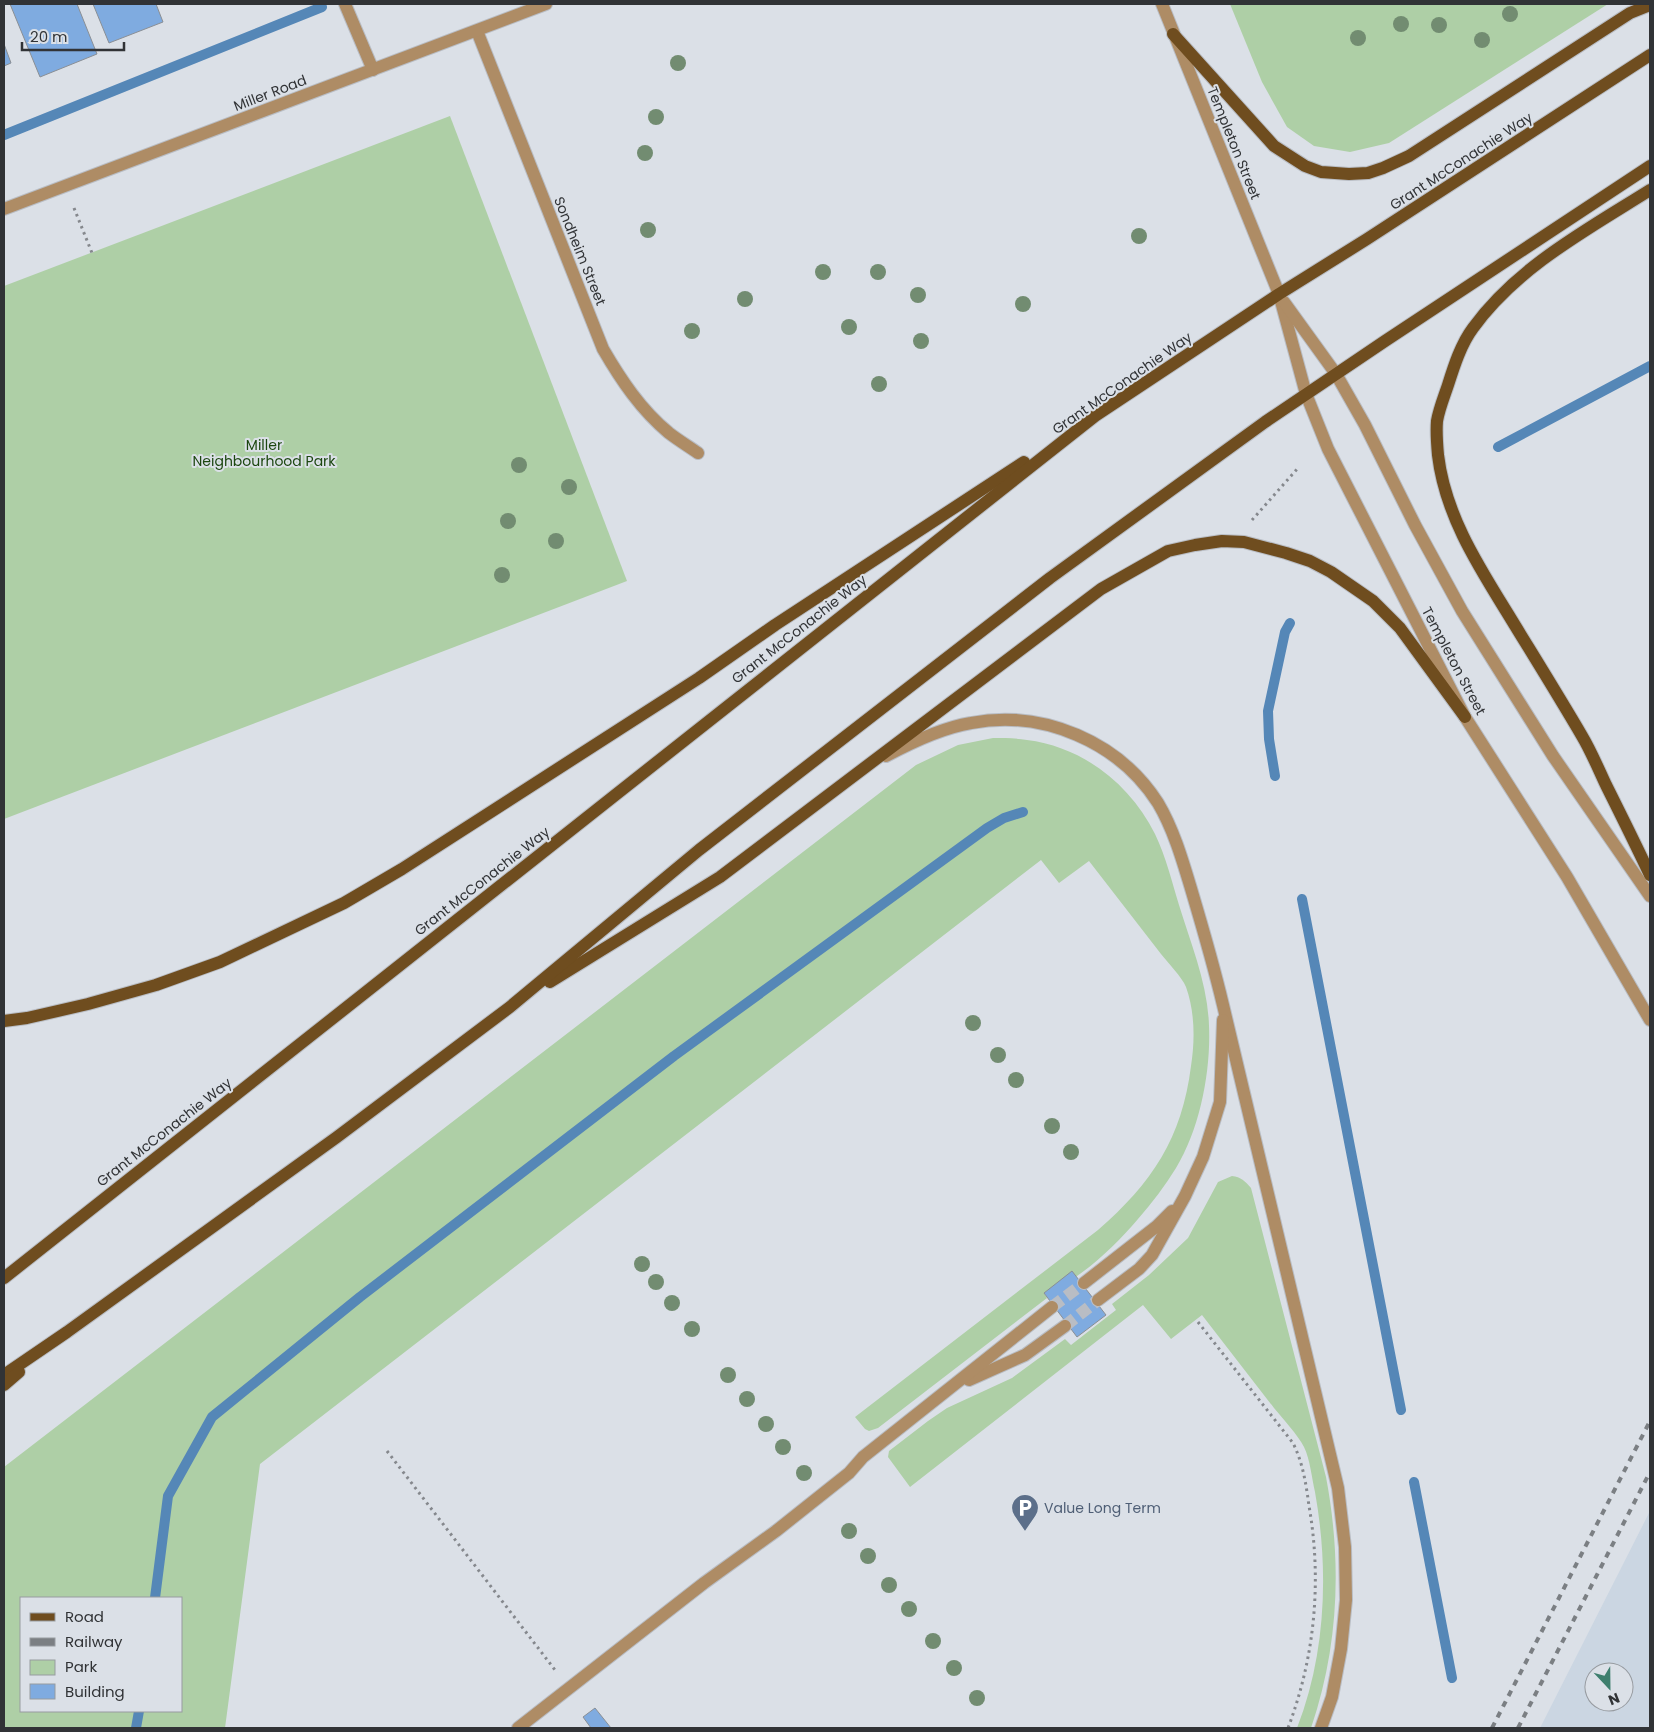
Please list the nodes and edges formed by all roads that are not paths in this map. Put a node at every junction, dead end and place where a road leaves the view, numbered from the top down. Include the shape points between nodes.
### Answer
1 (345, 4) edge
2 (546, 4) edge
3 (1162, 4) edge
4 (1650, 5) edge
5 (477, 31) junction
6 (1173, 34) junction
7 (1650, 55) edge
8 (373, 70) junction
9 (1650, 166) edge
10 (1650, 190) edge
11 (4, 209) edge
12 (1278, 294) junction
13 (1336, 374) junction
14 (1306, 394) junction
15 (1095, 416) junction
16 (698, 453) dead end
17 (1465, 717) junction
18 (870, 764) junction
19 (1650, 875) edge
20 (1650, 896) edge
21 (1223, 1005) junction
22 (510, 1007) junction
23 (1650, 1020) edge
24 (4, 1021) edge
25 (1185, 1196) junction
26 (4, 1278) edge
27 (1084, 1283) tunnel mouth
28 (1098, 1300) tunnel mouth
29 (1052, 1307) tunnel mouth
30 (1066, 1326) tunnel mouth
31 (68, 1332) junction
32 (4, 1375) edge
33 (4, 1385) edge
34 (955, 1386) junction
35 (518, 1728) edge
36 (1321, 1728) edge

1 - 8 street
2 - 5 street, Miller Road
3 - 6 street, Templeton Street
4 - 6 main road via 1630,13 1409,156 1368,173 1322,172 1288,157 1274,146
5 - 8 street, Miller Road
5 - 16 street, Sondheim Street via 603,349 645,410
6 - 12 street, Templeton Street
7 - 12 main road, Grant McConachie Way
8 - 11 street, Miller Road
9 - 13 main road
10 - 19 main road via 1546,258 1495,301 1472,329 1458,358 1442,402 1436,439 1445,495 1457,525 1488,583 1584,739
12 - 13 street, Templeton Street
12 - 14 street, Templeton Street
12 - 15 main road, Grant McConachie Way
13 - 14 main road
13 - 20 street, Templeton Street via 1462,611 1553,756
14 - 17 street, Templeton Street via 1328,449
14 - 22 main road via 1050,578 698,850
15 - 24 main road via 690,683 344,903 220,962 156,985 71,1008
15 - 26 main road, Grant McConachie Way
17 - 18 main road via 1400,628 1373,601 1310,562 1244,542 1222,542 1168,551 1100,589
17 - 23 street, Templeton Street via 1566,877
18 - 21 street via 942,731 970,723 1000,720 1057,727 1108,751 1144,784 1173,833 1208,944
18 - 22 main road via 720,876
21 - 25 street via 1220,1102 1203,1157
21 - 36 street via 1338,1488 1345,1547 1346,1600 1336,1678
22 - 31 main road
25 - 27 street via 1157,1226
25 - 28 street via 1152,1255
29 - 34 street
30 - 34 street via 1025,1355
31 - 32 main road
31 - 33 main road
34 - 35 street via 863,1457 849,1473 776,1531

